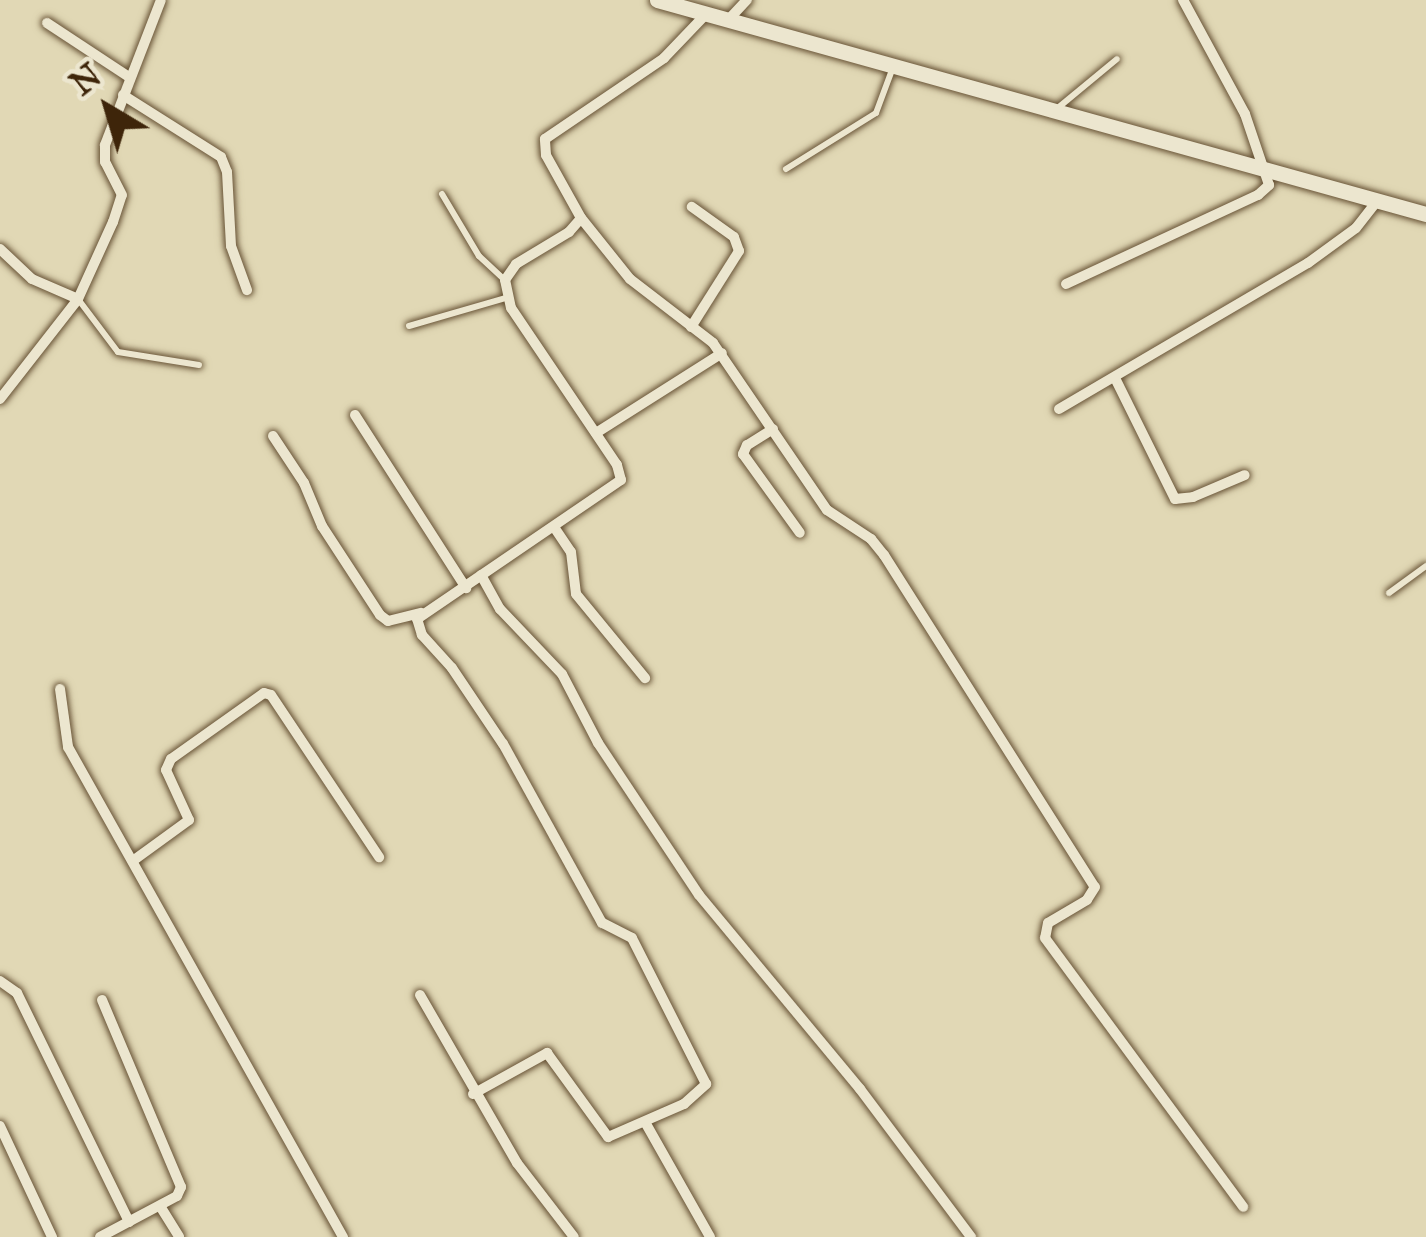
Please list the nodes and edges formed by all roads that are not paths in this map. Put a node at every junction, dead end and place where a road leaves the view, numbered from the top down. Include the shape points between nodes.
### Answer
1 (161, 0) edge
2 (657, 0) edge
3 (747, 0) edge
4 (1183, 0) edge
5 (706, 13) junction
6 (730, 18) junction
7 (47, 23) dead end
8 (1117, 59) dead end
9 (892, 66) junction
10 (129, 77) junction
11 (123, 95) junction
12 (1056, 110) junction
13 (1268, 168) junction
14 (786, 169) dead end
15 (442, 194) dead end
16 (1377, 201) junction
17 (692, 207) dead end
18 (1426, 214) edge
19 (580, 218) junction
20 (0, 249) edge
21 (505, 280) junction
22 (1066, 284) dead end
23 (247, 290) dead end
24 (506, 298) junction
25 (79, 299) junction
26 (409, 326) dead end
27 (691, 327) junction
28 (722, 353) junction
29 (199, 365) dead end
30 (1115, 378) junction
31 (0, 399) edge
32 (1059, 409) dead end
33 (355, 415) dead end
34 (773, 429) junction
35 (596, 433) junction
36 (273, 436) dead end
37 (1245, 475) dead end
38 (554, 526) junction
39 (800, 533) dead end
40 (1426, 566) edge
41 (481, 575) junction
42 (466, 588) junction
43 (1388, 593) dead end
44 (421, 613) junction
45 (645, 677) dead end
46 (60, 689) dead end
47 (380, 857) dead end
48 (134, 860) junction
49 (0, 981) edge
50 (420, 995) dead end
51 (102, 1000) dead end
52 (473, 1094) junction
53 (645, 1122) junction
54 (0, 1126) edge
55 (160, 1206) junction
56 (1244, 1207) dead end
57 (129, 1222) junction
58 (103, 1236) edge
59 (52, 1237) edge
60 (179, 1237) edge
61 (344, 1237) edge
62 (574, 1237) edge
63 (710, 1237) edge
64 (971, 1237) edge

1 - 10 street
2 - 5 street
3 - 6 street
4 - 13 street
5 - 6 street
5 - 19 street via 664,58 545,139
6 - 9 street
7 - 10 street
8 - 12 lane
9 - 12 street
9 - 14 lane via 876,113
10 - 11 street
11 - 23 street via 220,158 231,246
11 - 25 street via 104,155 122,195
12 - 13 street
13 - 16 street
13 - 22 street via 1269,184 1258,195
15 - 21 lane via 478,256
16 - 18 street
16 - 30 street via 1356,228 1307,262
17 - 27 street via 734,237 739,251
19 - 21 street
19 - 27 street via 630,279
20 - 25 street via 32,279
21 - 24 street
24 - 26 lane
24 - 35 street
25 - 29 lane via 118,352
25 - 31 street
27 - 28 street
28 - 34 street
28 - 35 street
30 - 32 street
30 - 37 street via 1175,499
33 - 42 street
34 - 39 street via 743,454
34 - 56 street via 834,518 884,554 1091,879 1092,894 1048,923 1045,938
35 - 38 street via 621,480
36 - 44 street via 380,615 388,621
38 - 41 street
38 - 45 street via 571,552 576,594
40 - 43 lane
41 - 42 street
41 - 64 street via 500,609 562,674 699,895
42 - 44 street
44 - 53 street via 422,634 503,744 602,922 632,938 703,1071 698,1095
46 - 48 street via 63,736
47 - 48 street via 264,693 171,759 166,770 189,820
48 - 61 street
49 - 57 street via 17,993
50 - 52 street
51 - 55 street via 179,1182 180,1192
52 - 53 street via 547,1053 605,1136
52 - 62 street
53 - 63 street
54 - 59 street
55 - 57 street
55 - 60 street
57 - 58 street

